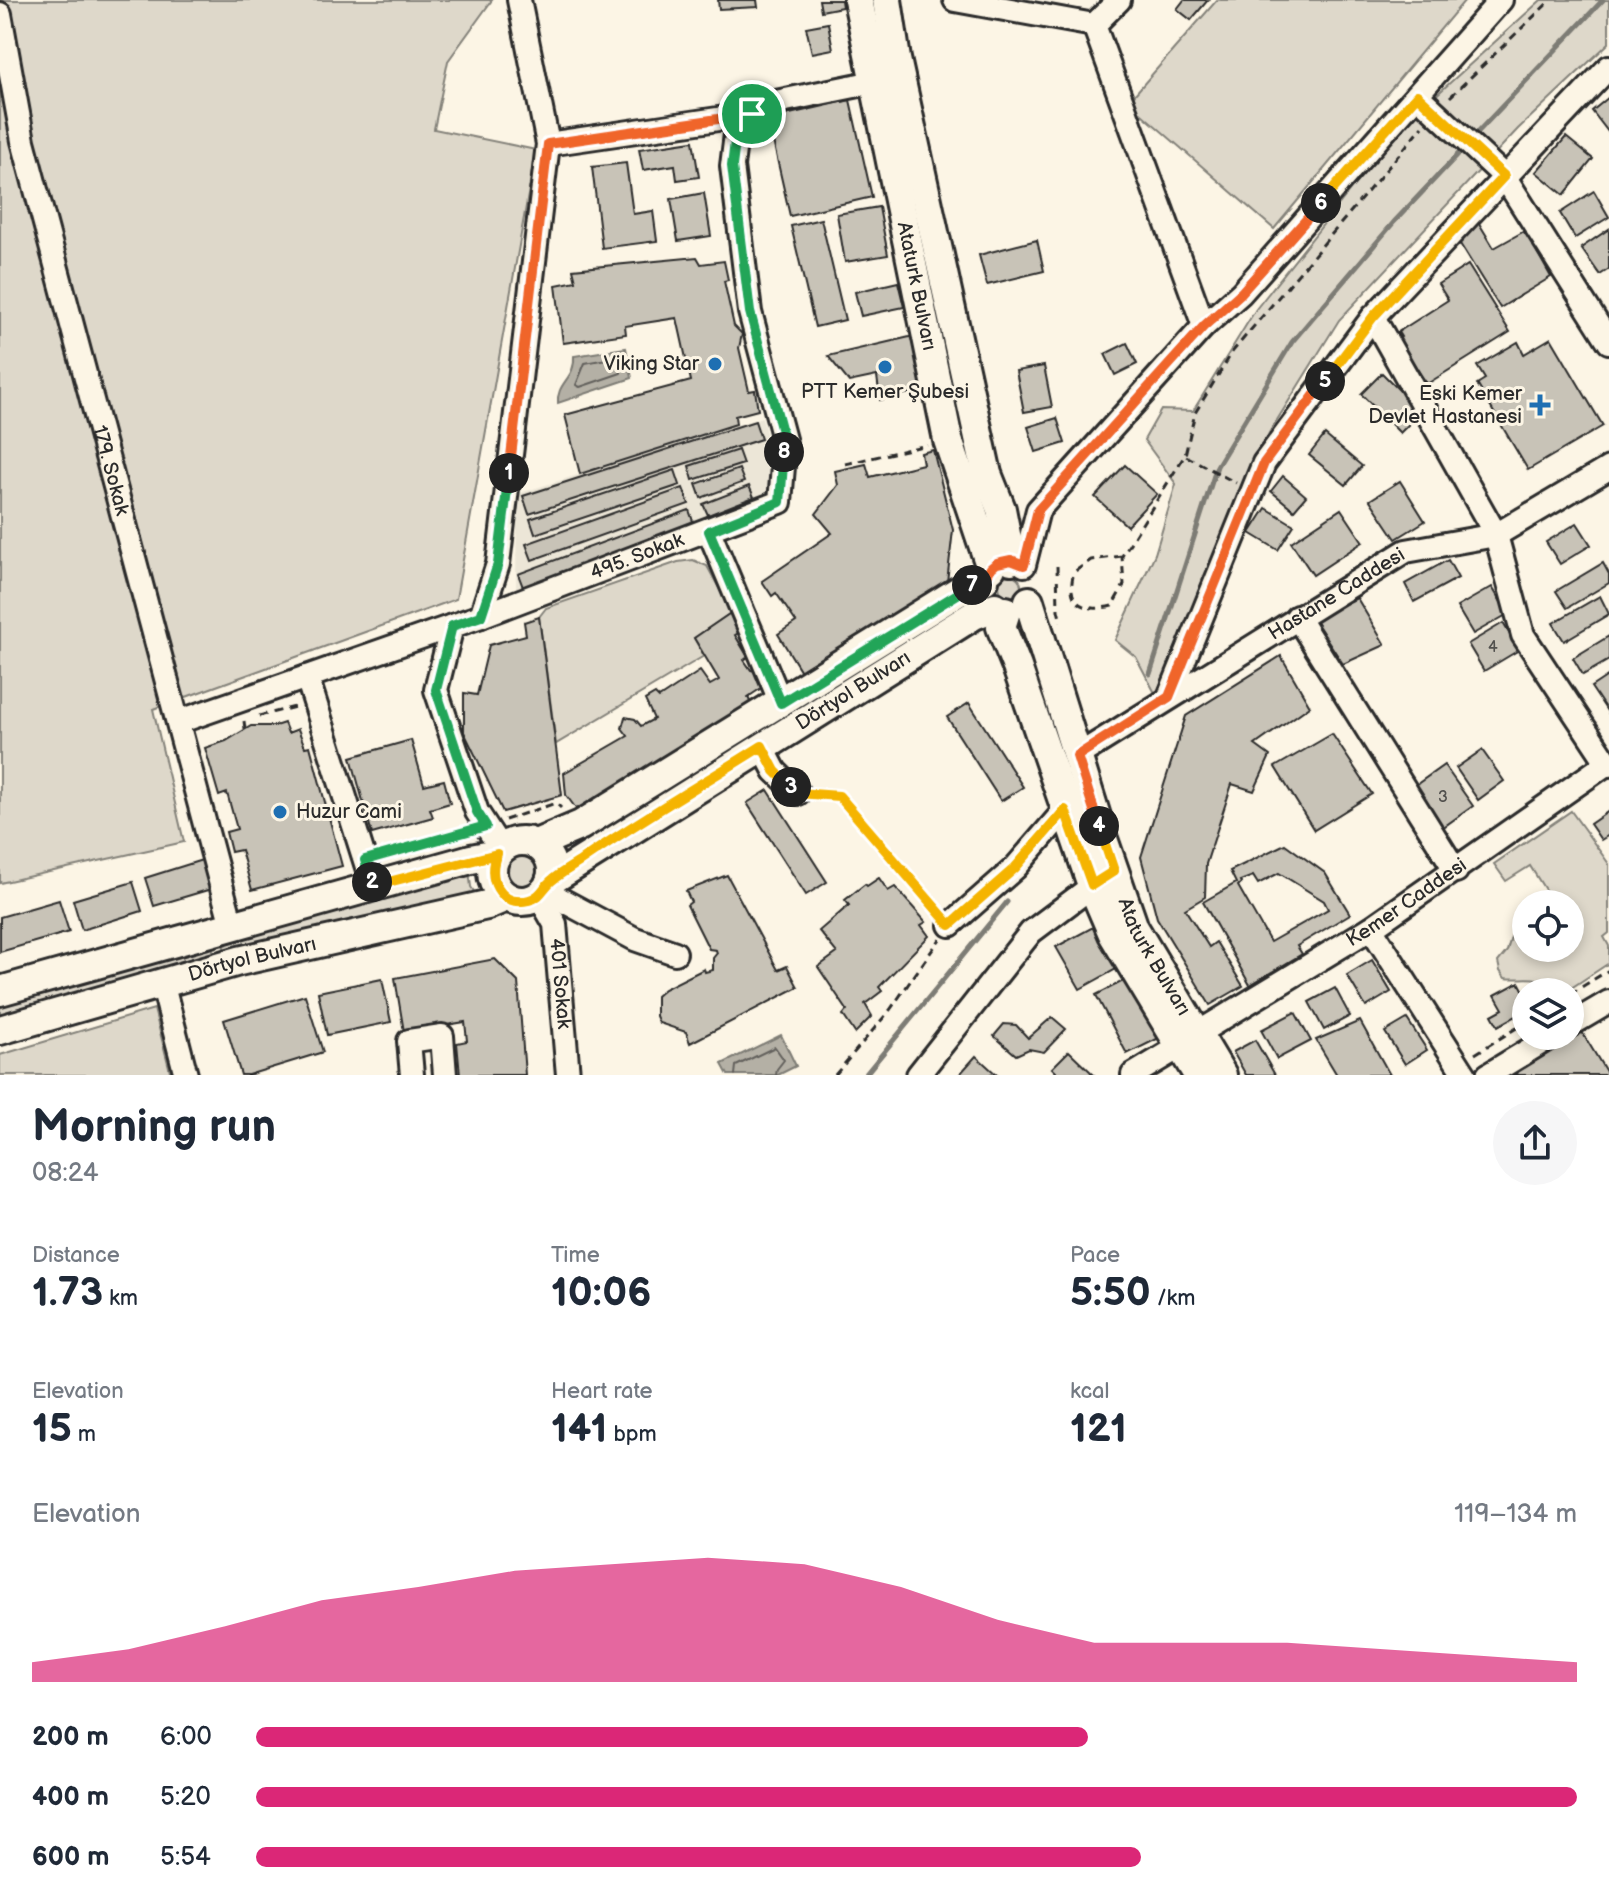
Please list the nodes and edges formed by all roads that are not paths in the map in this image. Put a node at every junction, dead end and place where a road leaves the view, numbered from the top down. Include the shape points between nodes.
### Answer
1 (519, 0) edge
2 (858, 0) edge
3 (887, 0) edge
4 (955, 0) edge
5 (1119, 0) edge
6 (1501, 0) edge
7 (0, 14) edge
8 (1094, 25) junction
9 (1609, 67) edge
10 (874, 82) junction
11 (1417, 95) junction
12 (752, 114) junction
13 (548, 144) junction
14 (1504, 176) junction
15 (1373, 317) junction
16 (1204, 326) junction
17 (1609, 342) edge
18 (1609, 468) edge
19 (1001, 509) junction
20 (1038, 510) junction
21 (709, 531) junction
22 (1496, 535) junction
23 (1002, 568) junction
24 (1010, 606) junction
25 (481, 616) junction
26 (1297, 617) junction
27 (452, 626) junction
28 (307, 677) junction
29 (1169, 697) junction
30 (781, 703) junction
31 (178, 722) junction
32 (762, 746) junction
33 (1077, 756) junction
34 (1608, 763) edge
35 (798, 793) road end
36 (1065, 810) junction
37 (495, 843) junction
38 (536, 844) junction
39 (1456, 871) junction
40 (369, 873) junction
41 (1103, 878) junction
42 (545, 889) junction
43 (506, 897) junction
44 (950, 925) road end
45 (232, 926) junction
46 (1371, 928) junction
47 (675, 953) dead end
48 (162, 982) junction
49 (0, 991) edge
50 (1609, 1002) edge
51 (1584, 1017) edge
52 (0, 1030) edge
53 (1190, 1040) junction
54 (1529, 1050) edge
55 (1455, 1072) edge
56 (186, 1075) edge
57 (412, 1075) edge
58 (445, 1075) edge
59 (568, 1075) edge
60 (918, 1075) edge
61 (1133, 1075) edge
62 (1198, 1075) edge
63 (1222, 1075) edge
64 (1488, 1075) edge

1 - 13 street
2 - 10 main road, Ataturk Bulvarı
3 - 19 main road, Ataturk Bulvarı via 987,474
4 - 8 street
5 - 8 street
6 - 11 street
7 - 31 street, 179. Sokak via 23,141
8 - 16 street
9 - 14 street
10 - 12 street via 771,103
10 - 23 main road, Ataturk Bulvarı via 948,440
11 - 14 street
11 - 16 street via 1241,293
12 - 13 street
12 - 21 street, 495. Sokak via 736,134 732,166 750,312 785,443 780,502
13 - 25 street via 498,564
14 - 15 street
14 - 17 street
15 - 22 street
15 - 29 street via 1264,463
16 - 20 street
18 - 22 street, Hastane Caddesi
19 - 20 street
19 - 23 main road, Ataturk Bulvarı
20 - 23 street
21 - 25 street, 495. Sokak
21 - 30 street
22 - 26 street, Hastane Caddesi via 1406,551
22 - 34 street via 1523,635
23 - 24 main road via 984,592
23 - 24 main road via 1033,578 1033,594
23 - 30 main road, Dörtyol Bulvarı
24 - 32 main road, Dörtyol Bulvarı via 974,615
24 - 33 main road, Ataturk Bulvarı
24 - 36 main road, Ataturk Bulvarı via 1001,627
25 - 27 street, 495. Sokak
26 - 29 street, Hastane Caddesi
26 - 39 street
27 - 28 street, 495. Sokak
27 - 37 street via 436,690 477,812
28 - 31 street, 495. Sokak
28 - 40 street
29 - 33 street, Hastane Caddesi
30 - 38 main road, Dörtyol Bulvarı via 581,825
31 - 45 street, 179. Sokak
32 - 35 street via 775,771
32 - 42 main road, Dörtyol Bulvarı
33 - 41 main road, Ataturk Bulvarı
34 - 39 street, Kemer Caddesi
36 - 41 main road, Ataturk Bulvarı
36 - 44 street via 1015,868
37 - 38 main road
37 - 40 main road, Dörtyol Bulvarı
37 - 43 main road via 494,884
38 - 42 main road via 551,864
39 - 46 street, Kemer Caddesi
40 - 45 main road, Dörtyol Bulvarı
41 - 53 main road, Ataturk Bulvarı via 1113,934
41 - 60 street via 1031,932
42 - 43 main road via 523,901
42 - 47 street via 635,939
42 - 59 street, 401 Sokak via 555,924
43 - 48 main road, Dörtyol Bulvarı
45 - 49 main road, Dörtyol Bulvarı
46 - 53 street, Kemer Caddesi
46 - 55 street
48 - 52 main road, Dörtyol Bulvarı
48 - 56 street
50 - 51 street
53 - 61 street, Kemer Caddesi
53 - 62 main road, Ataturk Bulvarı
53 - 63 main road, Ataturk Bulvarı
54 - 64 street
57 - 58 street via 409,1041 442,1036

